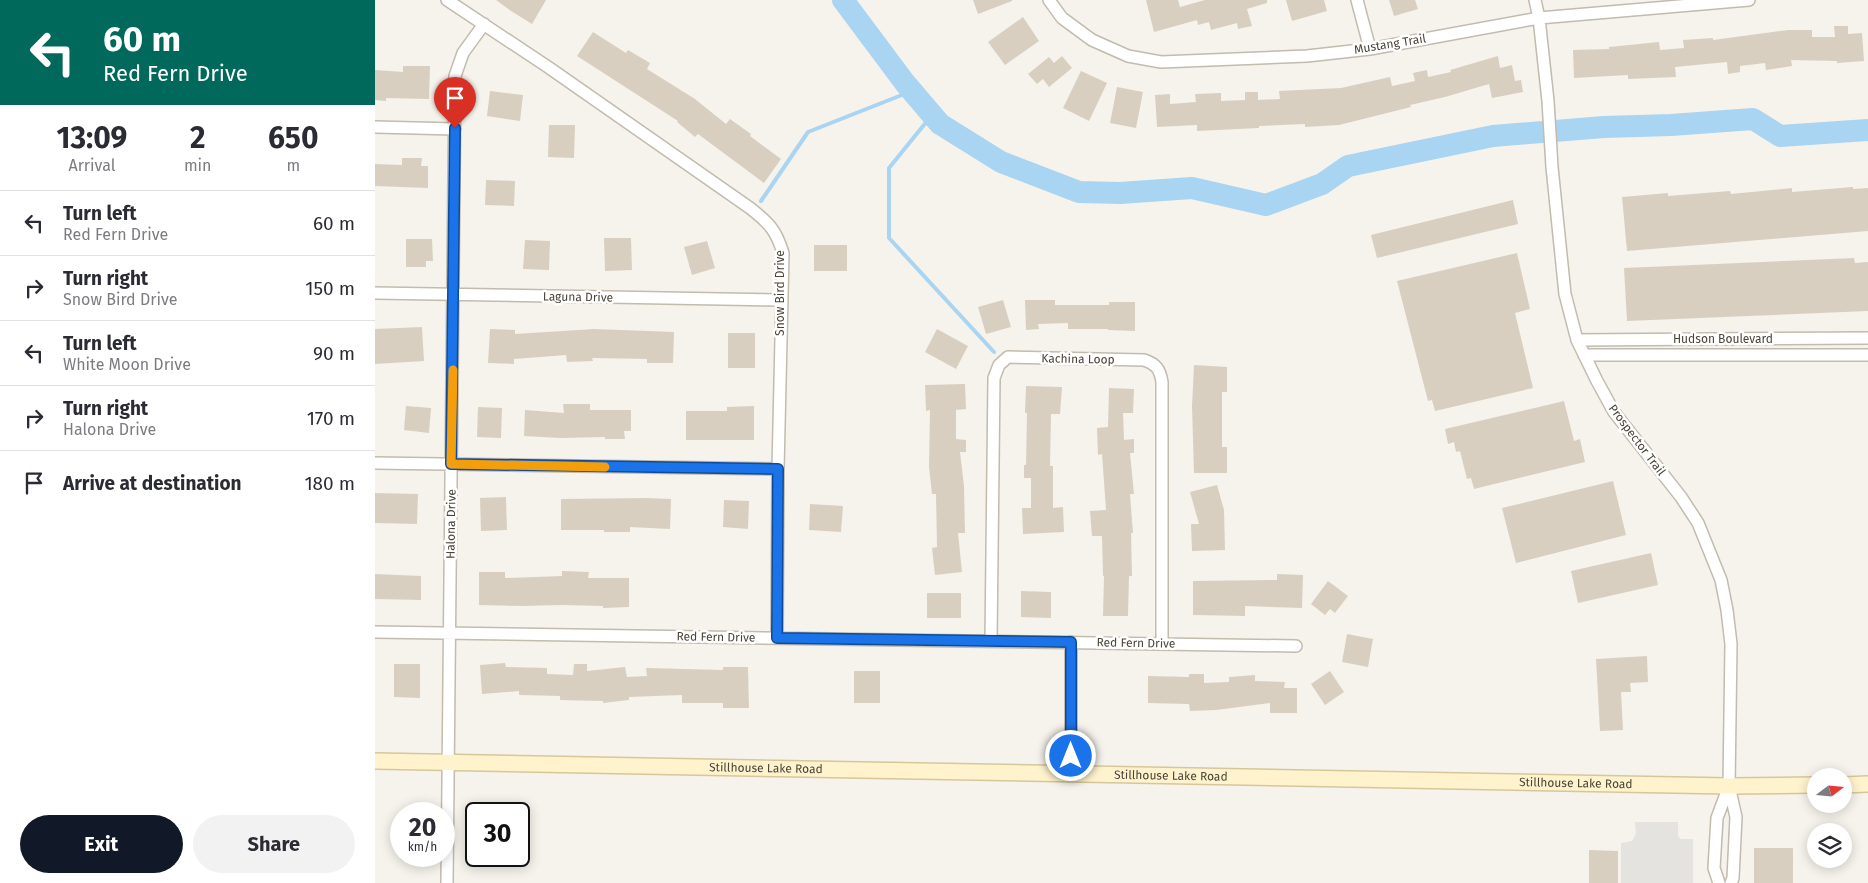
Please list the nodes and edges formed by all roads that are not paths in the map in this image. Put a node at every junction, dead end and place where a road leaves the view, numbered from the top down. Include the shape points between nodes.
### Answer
1 (447, 0) edge
2 (1049, 0) edge
3 (1357, 0) edge
4 (1535, 0) edge
5 (1749, 0) edge
6 (1727, 1) edge
7 (1539, 18) junction
8 (484, 24) junction
9 (1370, 48) junction
10 (375, 127) edge
11 (455, 128) junction
12 (375, 293) edge
13 (454, 295) junction
14 (781, 300) junction
15 (1868, 338) edge
16 (1577, 340) junction
17 (1584, 355) junction
18 (1868, 355) edge
19 (375, 463) edge
20 (451, 464) junction
21 (778, 469) junction
22 (375, 632) edge
23 (449, 633) junction
24 (777, 638) junction
25 (991, 641) junction
26 (1071, 642) junction
27 (1162, 644) junction
28 (1296, 646) dead end
29 (375, 761) edge
30 (448, 762) junction
31 (1071, 774) junction
32 (1868, 784) edge
33 (1807, 785) edge
34 (1853, 785) edge
35 (1729, 786) junction
36 (447, 883) edge
37 (1719, 883) edge
38 (1731, 883) edge

1 - 8 street, Snow Bird Drive
2 - 9 street, Mustang Trail via 1062,18 1092,40 1128,56 1161,62 1307,56
3 - 9 street
4 - 7 street, Prospector Trail
5 - 6 street, Mustang Trail
6 - 7 street, Mustang Trail
7 - 9 street, Mustang Trail
7 - 16 street, Prospector Trail via 1565,294
8 - 11 street, Halona Drive via 463,53 455,76
8 - 14 street, Snow Bird Drive via 769,224 783,253
10 - 11 street
11 - 13 street, Halona Drive
12 - 13 street, Laguna Drive
13 - 14 street, Laguna Drive
13 - 20 street, Halona Drive
14 - 21 street, Snow Bird Drive
15 - 16 street, Hudson Boulevard
16 - 17 street, Prospector Trail
17 - 18 street, Hudson Boulevard
17 - 35 street, Prospector Trail via 1614,412 1681,497 1698,523 1713,556 1721,580 1731,644
19 - 20 street
20 - 21 street
20 - 23 street, Halona Drive
21 - 24 street, Snow Bird Drive
22 - 23 street, Red Fern Drive
23 - 24 street, Red Fern Drive
23 - 30 street, Halona Drive
24 - 25 street, Red Fern Drive
25 - 26 street, Red Fern Drive
25 - 27 street, Kachina Loop via 994,378 999,365 1008,357 1143,360 1153,363 1160,371
26 - 27 street, Red Fern Drive
26 - 31 street
27 - 28 street, Red Fern Drive
29 - 30 main road, Stillhouse Lake Road
30 - 31 main road, Stillhouse Lake Road
30 - 36 street, Halona Drive
31 - 35 main road, Stillhouse Lake Road
32 - 34 main road
33 - 35 main road, Stillhouse Lake Road
35 - 37 street, Prospector Trail via 1717,818 1714,868
35 - 38 street, Prospector Trail via 1736,817

